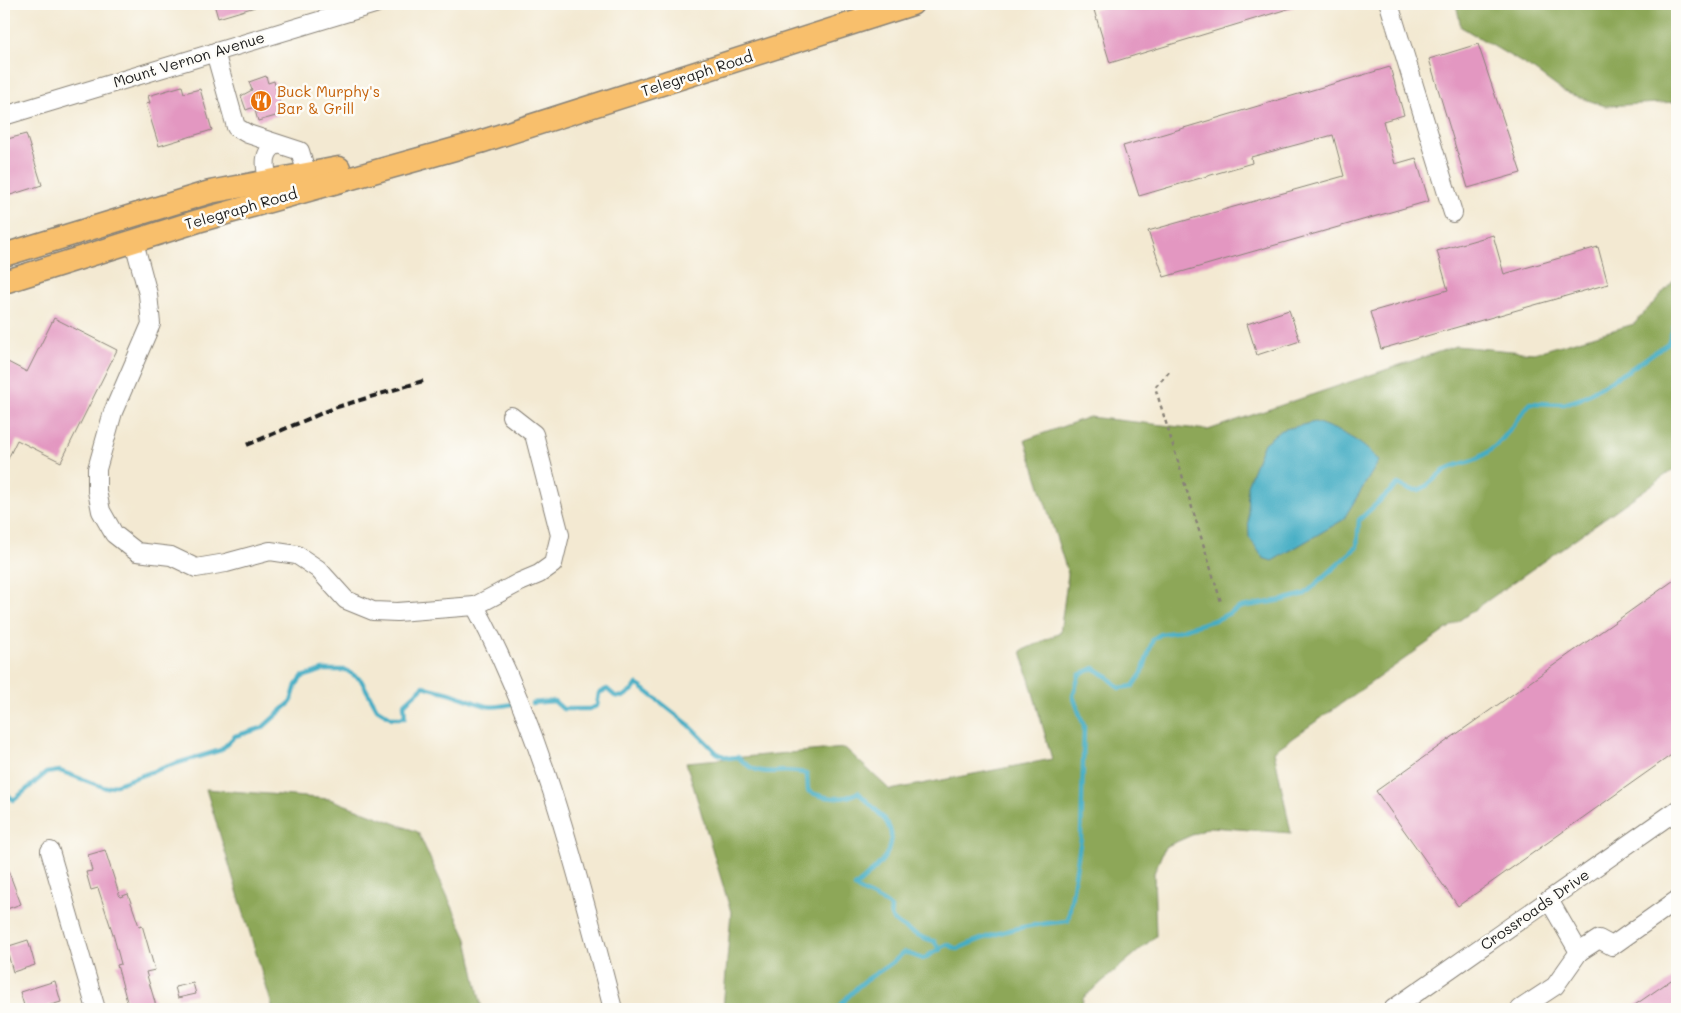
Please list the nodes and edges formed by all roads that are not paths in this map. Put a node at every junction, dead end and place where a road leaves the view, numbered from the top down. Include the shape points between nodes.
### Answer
1 (375, 4) edge
2 (912, 4) edge
3 (1389, 4) edge
4 (864, 12) edge
5 (215, 52) junction
6 (4, 116) edge
7 (480, 142) junction
8 (278, 144) junction
9 (307, 174) junction
10 (268, 181) junction
11 (1453, 213) dead end
12 (48, 242) junction
13 (134, 242) junction
14 (4, 244) edge
15 (4, 255) edge
16 (4, 282) edge
17 (511, 416) dead end
18 (475, 606) junction
19 (1677, 810) edge
20 (50, 851) dead end
21 (1549, 900) junction
22 (1677, 900) edge
23 (1579, 952) junction
24 (96, 1009) edge
25 (613, 1009) edge
26 (1393, 1009) edge
27 (1520, 1009) edge

1 - 5 street, Mount Vernon Avenue
2 - 4 main road, Telegraph Road
3 - 11 street
4 - 7 main road, Telegraph Road
5 - 6 street, Mount Vernon Avenue
5 - 8 street via 236,127
7 - 9 main road, Telegraph Road
7 - 13 main road, Telegraph Road
8 - 9 street via 300,151
8 - 10 street via 267,152
9 - 10 main road, Telegraph Road
10 - 12 main road, Telegraph Road via 210,192
12 - 14 main road
12 - 15 main road, Telegraph Road
13 - 16 main road, Telegraph Road
13 - 18 street via 148,294 151,324 113,412 97,469 101,511 114,534 137,552 171,556 196,568 270,550 297,555 318,569 346,600 373,611
17 - 18 street via 534,434 560,534 553,564 540,574
18 - 25 street via 496,644 535,735
19 - 21 street, Crossroads Drive
20 - 24 street
21 - 23 street
21 - 26 street, Crossroads Drive
22 - 23 street via 1612,946 1599,939
23 - 27 street via 1555,986

